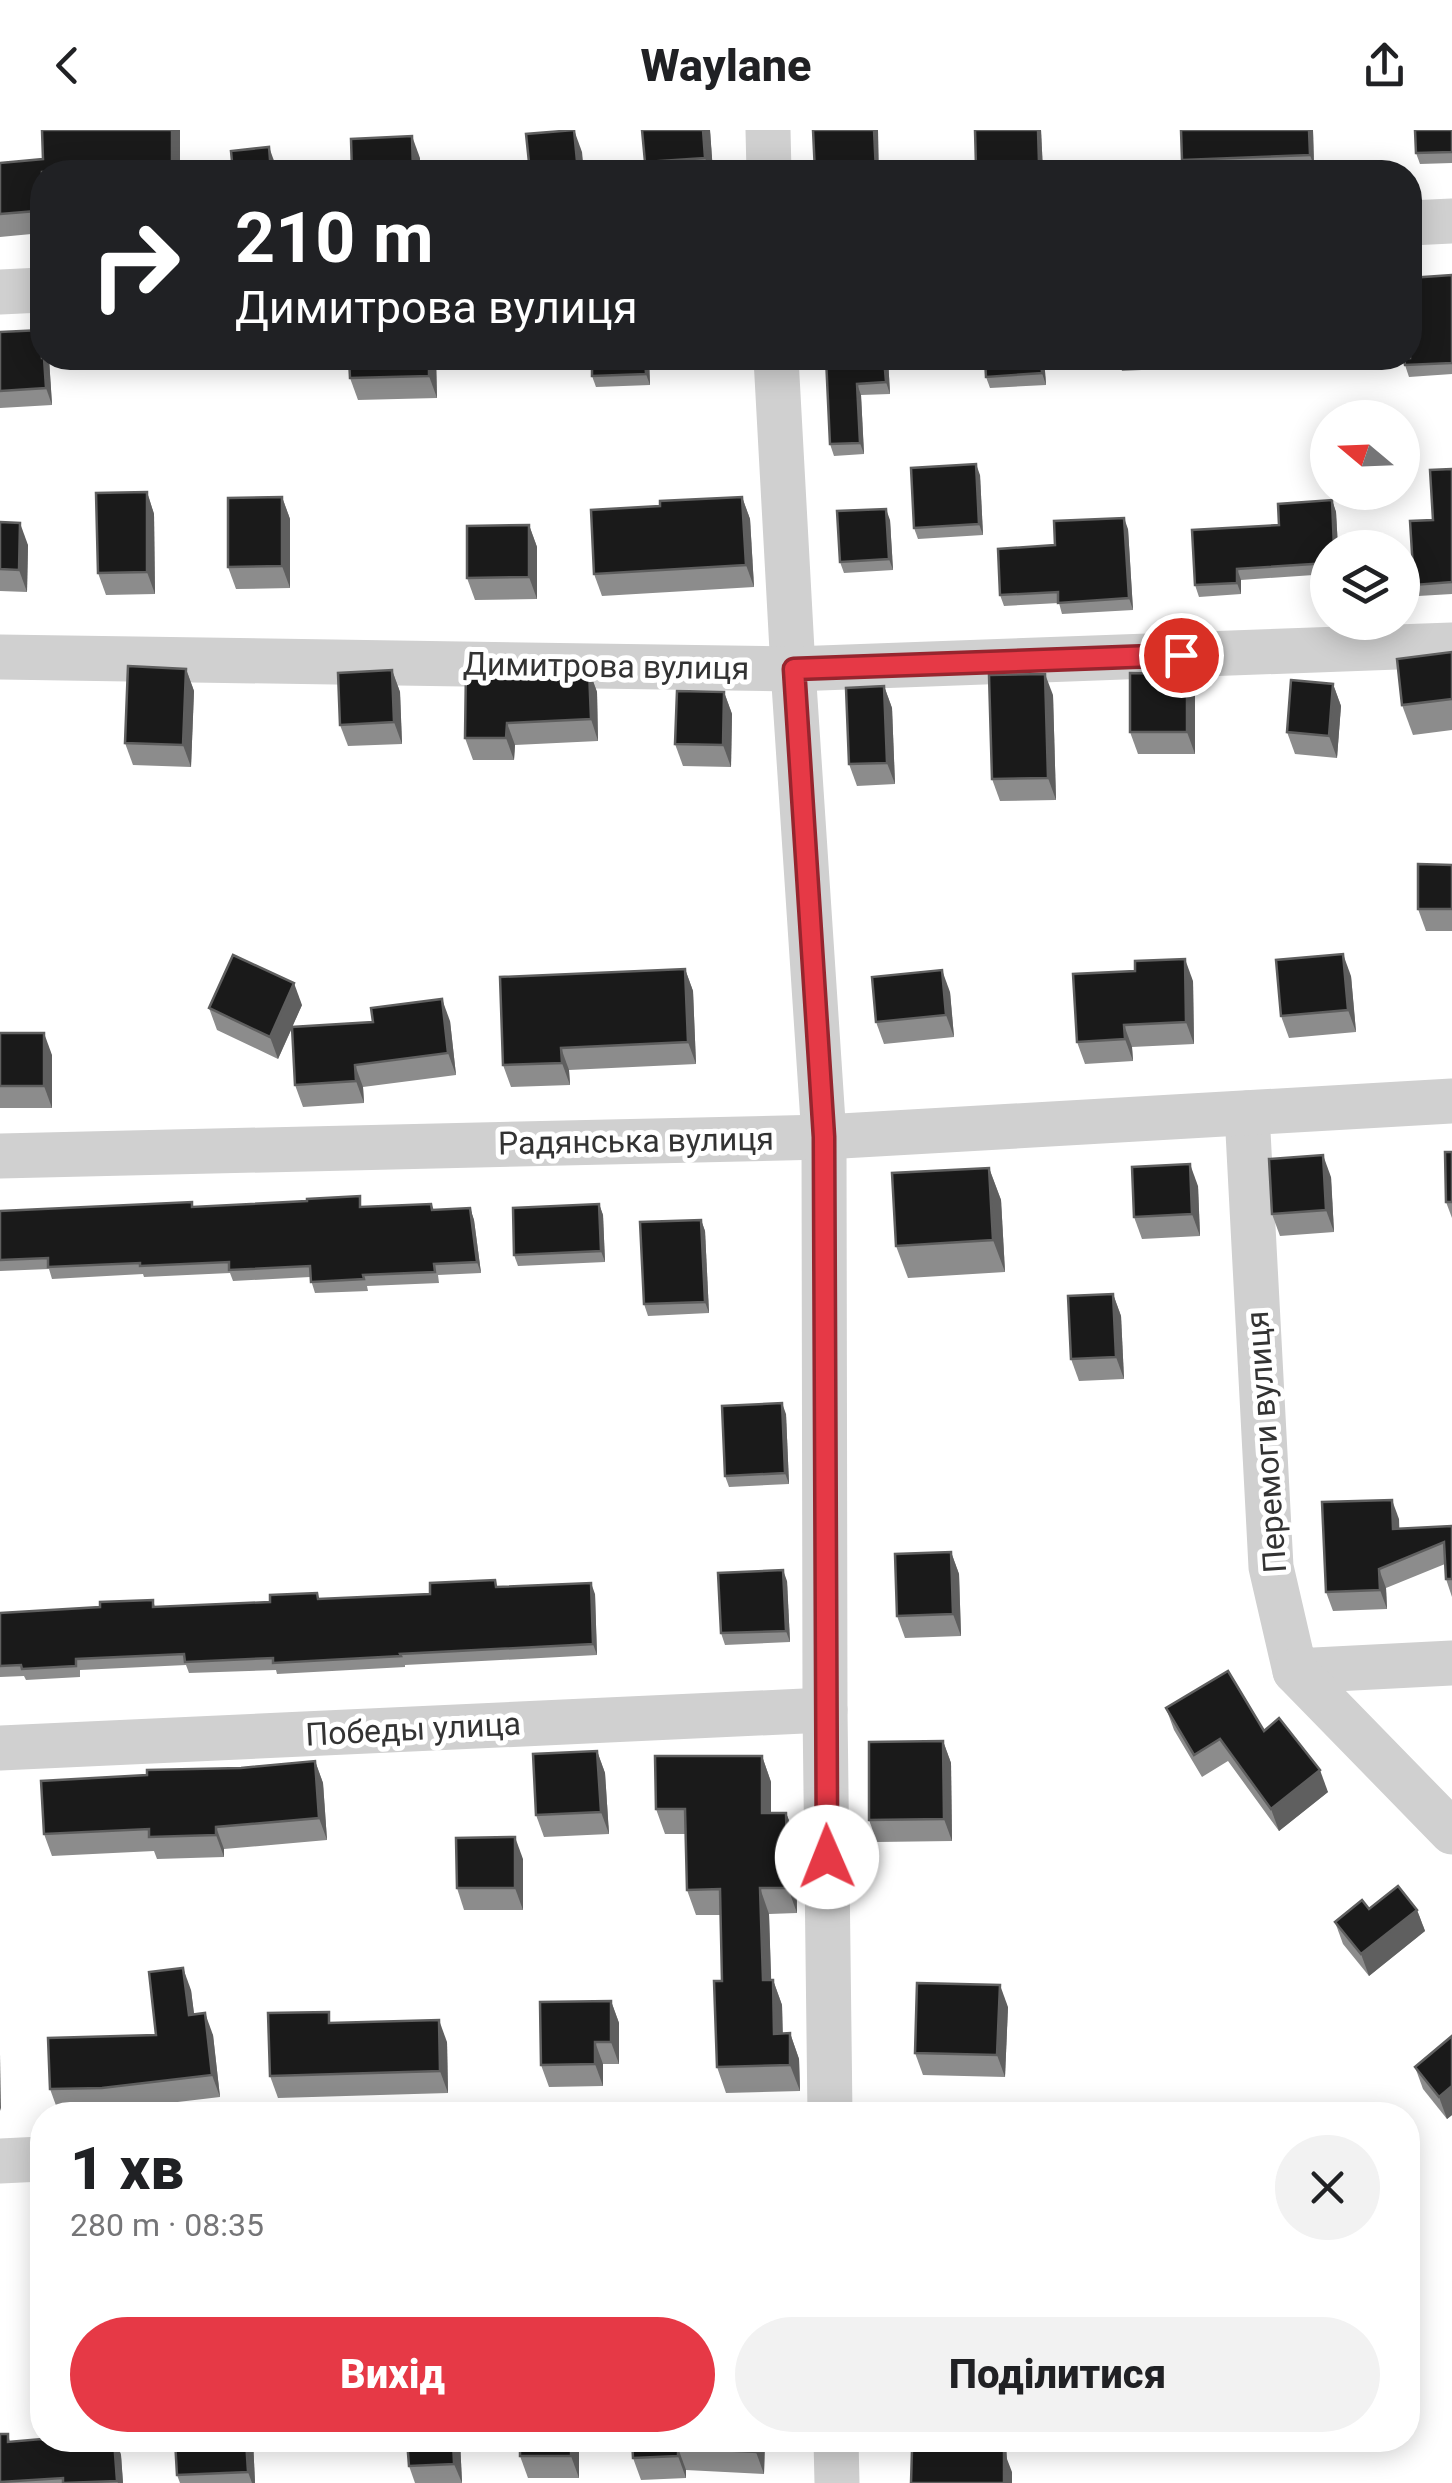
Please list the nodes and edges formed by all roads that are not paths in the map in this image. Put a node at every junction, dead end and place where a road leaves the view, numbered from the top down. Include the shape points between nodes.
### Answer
1 (768, 130) edge
2 (769, 160) edge
3 (1452, 221) edge
4 (1422, 222) edge
5 (30, 291) edge
6 (0, 292) edge
7 (777, 370) edge
8 (1452, 646) edge
9 (0, 657) edge
10 (794, 669) junction
11 (1452, 1101) edge
12 (1247, 1114) junction
13 (824, 1137) junction
14 (0, 1156) edge
15 (1452, 1663) edge
16 (1295, 1671) junction
17 (825, 1710) junction
18 (0, 1748) edge
19 (1452, 1832) edge
20 (830, 2102) edge
21 (30, 2159) edge
22 (0, 2160) edge
23 (836, 2452) edge
24 (837, 2483) edge

1 - 2 street
3 - 4 street
5 - 6 street
7 - 10 street
8 - 10 street, Димитрова вулиця
9 - 10 street, Димитрова вулиця
10 - 13 street
11 - 12 street, Радянська вулиця
12 - 13 street, Радянська вулиця
12 - 16 street, Перемоги вулиця via 1270,1567
13 - 14 street, Радянська вулиця
13 - 17 street
15 - 16 street
16 - 19 street
17 - 18 street, Победы улица
17 - 20 street
21 - 22 street
23 - 24 street

